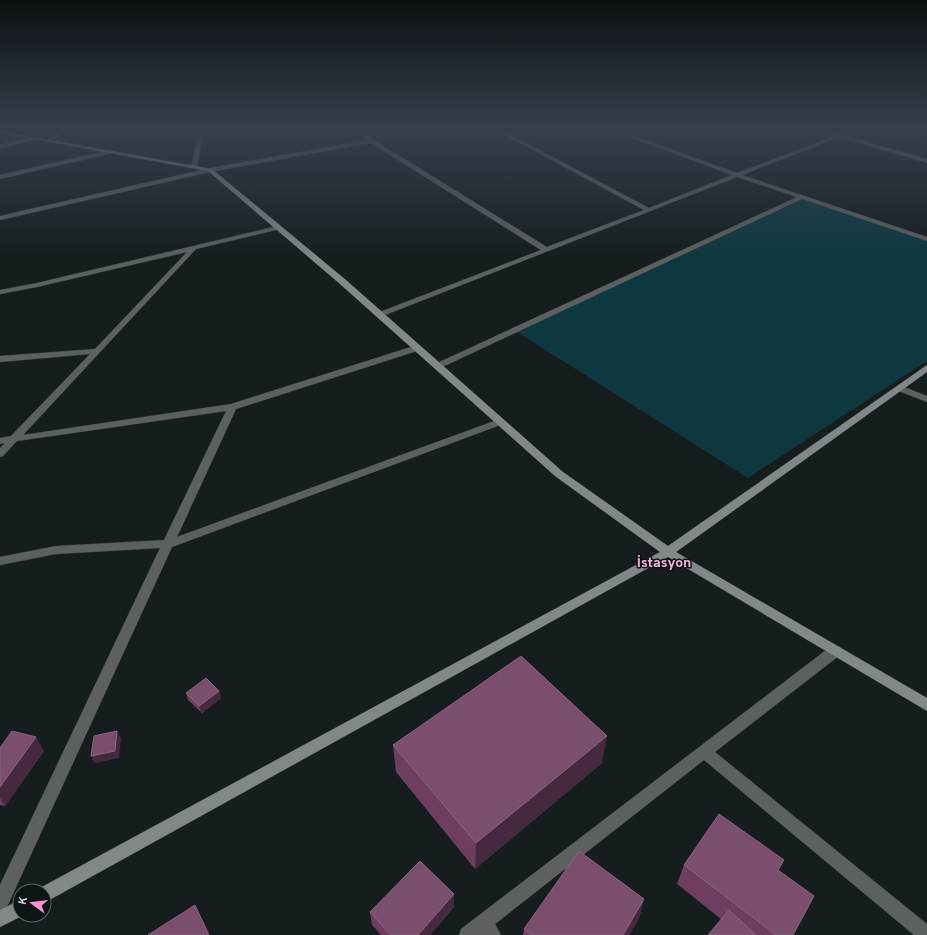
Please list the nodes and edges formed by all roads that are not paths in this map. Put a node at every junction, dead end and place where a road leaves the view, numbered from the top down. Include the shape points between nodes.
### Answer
1 (19, 173) edge
2 (198, 173) edge
3 (213, 173) edge
4 (422, 173) edge
5 (578, 173) edge
6 (730, 173) edge
7 (742, 173) edge
8 (736, 175) junction
9 (0, 177) edge
10 (802, 197) junction
11 (649, 210) junction
12 (0, 218) edge
13 (278, 228) junction
14 (927, 239) edge
15 (194, 248) junction
16 (546, 250) junction
17 (0, 292) edge
18 (380, 315) junction
19 (416, 348) junction
20 (96, 351) junction
21 (0, 359) edge
22 (438, 366) junction
23 (927, 368) edge
24 (899, 388) junction
25 (927, 399) edge
26 (232, 407) junction
27 (500, 422) junction
28 (14, 438) junction
29 (0, 441) edge
30 (0, 454) edge
31 (168, 544) junction
32 (668, 552) junction
33 (0, 561) edge
34 (835, 651) junction
35 (927, 705) edge
36 (704, 751) junction
37 (52, 891) edge
38 (0, 903) edge
39 (12, 913) edge
40 (0, 920) edge
41 (488, 929) edge
42 (467, 935) edge
43 (927, 935) edge

1 - 9 street
2 - 12 street
3 - 13 street
4 - 16 street
5 - 11 street
6 - 8 street
7 - 8 street
8 - 10 street
8 - 11 street
10 - 14 street
10 - 22 street
11 - 16 street
13 - 15 street
13 - 18 street
15 - 17 street
15 - 20 street
16 - 18 street
18 - 19 street
19 - 22 street
19 - 26 street
20 - 21 street
20 - 28 street
22 - 27 street
23 - 24 street
24 - 25 street
24 - 32 street
26 - 28 street
26 - 31 street
27 - 31 street
27 - 32 street via 559,474
28 - 29 street
28 - 30 street
31 - 33 street via 56,550
31 - 38 street
32 - 34 street
32 - 37 street
34 - 35 street
34 - 36 street
36 - 41 street
36 - 43 street
39 - 40 street
41 - 42 street

